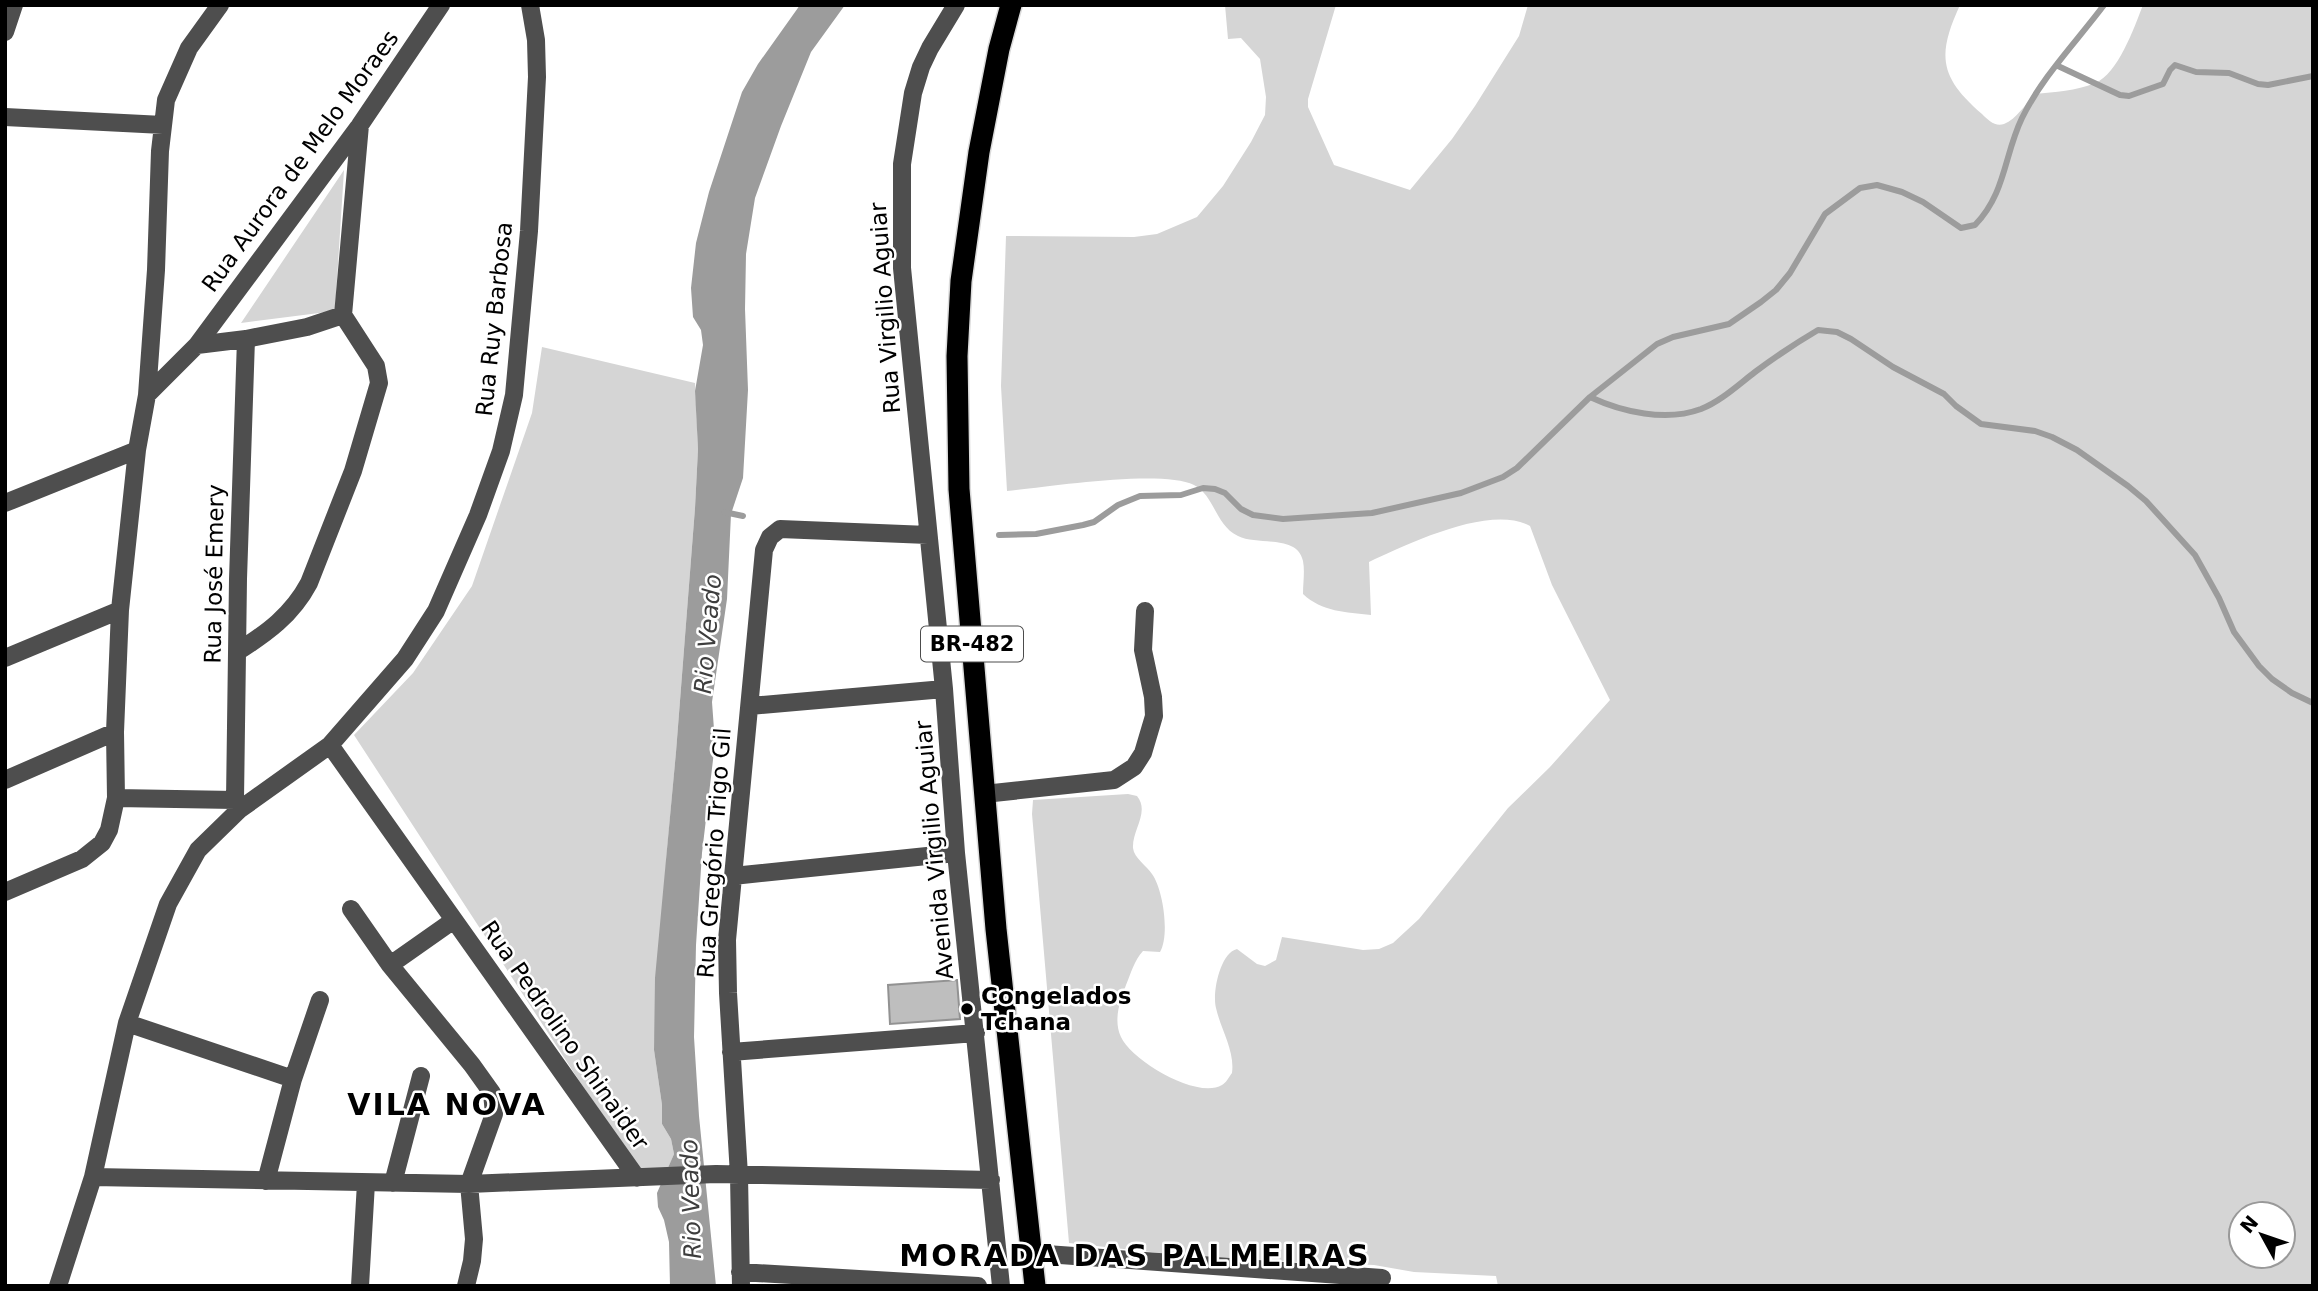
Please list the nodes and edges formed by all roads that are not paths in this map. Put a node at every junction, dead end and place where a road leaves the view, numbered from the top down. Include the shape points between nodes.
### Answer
1 (14, 5) edge
2 (220, 5) edge
3 (442, 5) edge
4 (530, 5) edge
5 (956, 5) edge
6 (1011, 5) edge
7 (5, 32) edge
8 (5, 117) edge
9 (163, 125) junction
10 (360, 125) junction
11 (343, 316) junction
12 (246, 339) junction
13 (197, 345) junction
14 (148, 395) junction
15 (137, 450) junction
16 (5, 503) edge
17 (928, 536) junction
18 (120, 610) junction
19 (1145, 611) dead end
20 (237, 652) junction
21 (5, 658) edge
22 (944, 689) junction
23 (750, 706) junction
24 (116, 732) junction
25 (330, 745) junction
26 (5, 780) edge
27 (984, 794) junction
28 (116, 798) junction
29 (237, 805) junction
30 (956, 853) junction
31 (733, 876) junction
32 (5, 892) edge
33 (351, 909) dead end
34 (454, 920) junction
35 (390, 965) junction
36 (320, 1000) dead end
37 (127, 1023) junction
38 (976, 1033) junction
39 (731, 1052) junction
40 (421, 1076) dead end
41 (293, 1079) junction
42 (739, 1175) junction
43 (93, 1177) junction
44 (638, 1178) junction
45 (991, 1180) junction
46 (266, 1181) junction
47 (366, 1183) junction
48 (393, 1183) junction
49 (469, 1184) junction
50 (1032, 1253) junction
51 (1382, 1278) dead end
52 (741, 1279) edge
53 (58, 1286) edge
54 (360, 1286) edge
55 (466, 1286) edge
56 (978, 1286) edge
57 (1001, 1286) edge
58 (1035, 1286) edge

1 - 7 street
2 - 9 street via 190,48 166,100
3 - 10 street, Rua Aurora de Melo Moraes
4 - 25 street, Rua Ruy Barbosa via 537,77 529,231 514,395 501,451 473,527 422,636
5 - 17 street, Rua Virgilio Aguiar via 921,67 902,164 902,268
6 - 27 highway, BR-482 via 969,216 957,356 958,489
8 - 9 street
9 - 14 street
10 - 11 street
10 - 13 street, Rua Aurora de Melo Moraes
11 - 12 street
11 - 20 street via 379,373 353,471 301,598 280,622
12 - 13 street
12 - 20 street, Rua José Emery
13 - 14 street, Rua Aurora de Melo Moraes
14 - 15 street
15 - 16 street
15 - 18 street
17 - 22 street, Avenida Virgilio Aguiar
17 - 23 street, Rua Gregório Trigo Gil via 780,529 770,537 764,550
18 - 21 street
18 - 24 street
19 - 27 street via 1143,650 1154,716 1134,767 1114,780
20 - 29 street, Rua José Emery
22 - 23 street
22 - 30 street, Avenida Virgilio Aguiar
23 - 31 street, Rua Gregório Trigo Gil
24 - 26 street
24 - 28 street
25 - 29 street, Rua Ruy Barbosa
25 - 34 street, Rua Pedrolino Shinaider
27 - 50 highway, BR-482
28 - 29 street
28 - 32 street via 102,843 82,859
29 - 37 street, Rua Ruy Barbosa via 198,850 168,904
30 - 31 street
30 - 38 street, Avenida Virgilio Aguiar
31 - 39 street, Rua Gregório Trigo Gil via 727,940
33 - 35 street
34 - 35 street, Rua Pedrolino Shinaider
34 - 44 street, Rua Pedrolino Shinaider
35 - 49 street via 492,1093 494,1114
36 - 41 street
37 - 41 street
37 - 43 street, Rua Ruy Barbosa
38 - 39 street
38 - 45 street, Avenida Virgilio Aguiar
39 - 42 street, Rua Gregório Trigo Gil
40 - 48 street
41 - 46 street
42 - 44 street
42 - 45 street
42 - 52 street, Rua Gregório Trigo Gil
43 - 46 street
43 - 53 street, Rua Ruy Barbosa
44 - 49 street
45 - 57 street, Avenida Virgilio Aguiar
46 - 47 street
47 - 48 street
47 - 54 street
48 - 49 street
49 - 55 street via 474,1239
50 - 51 street
50 - 58 highway, BR-482
52 - 56 street

